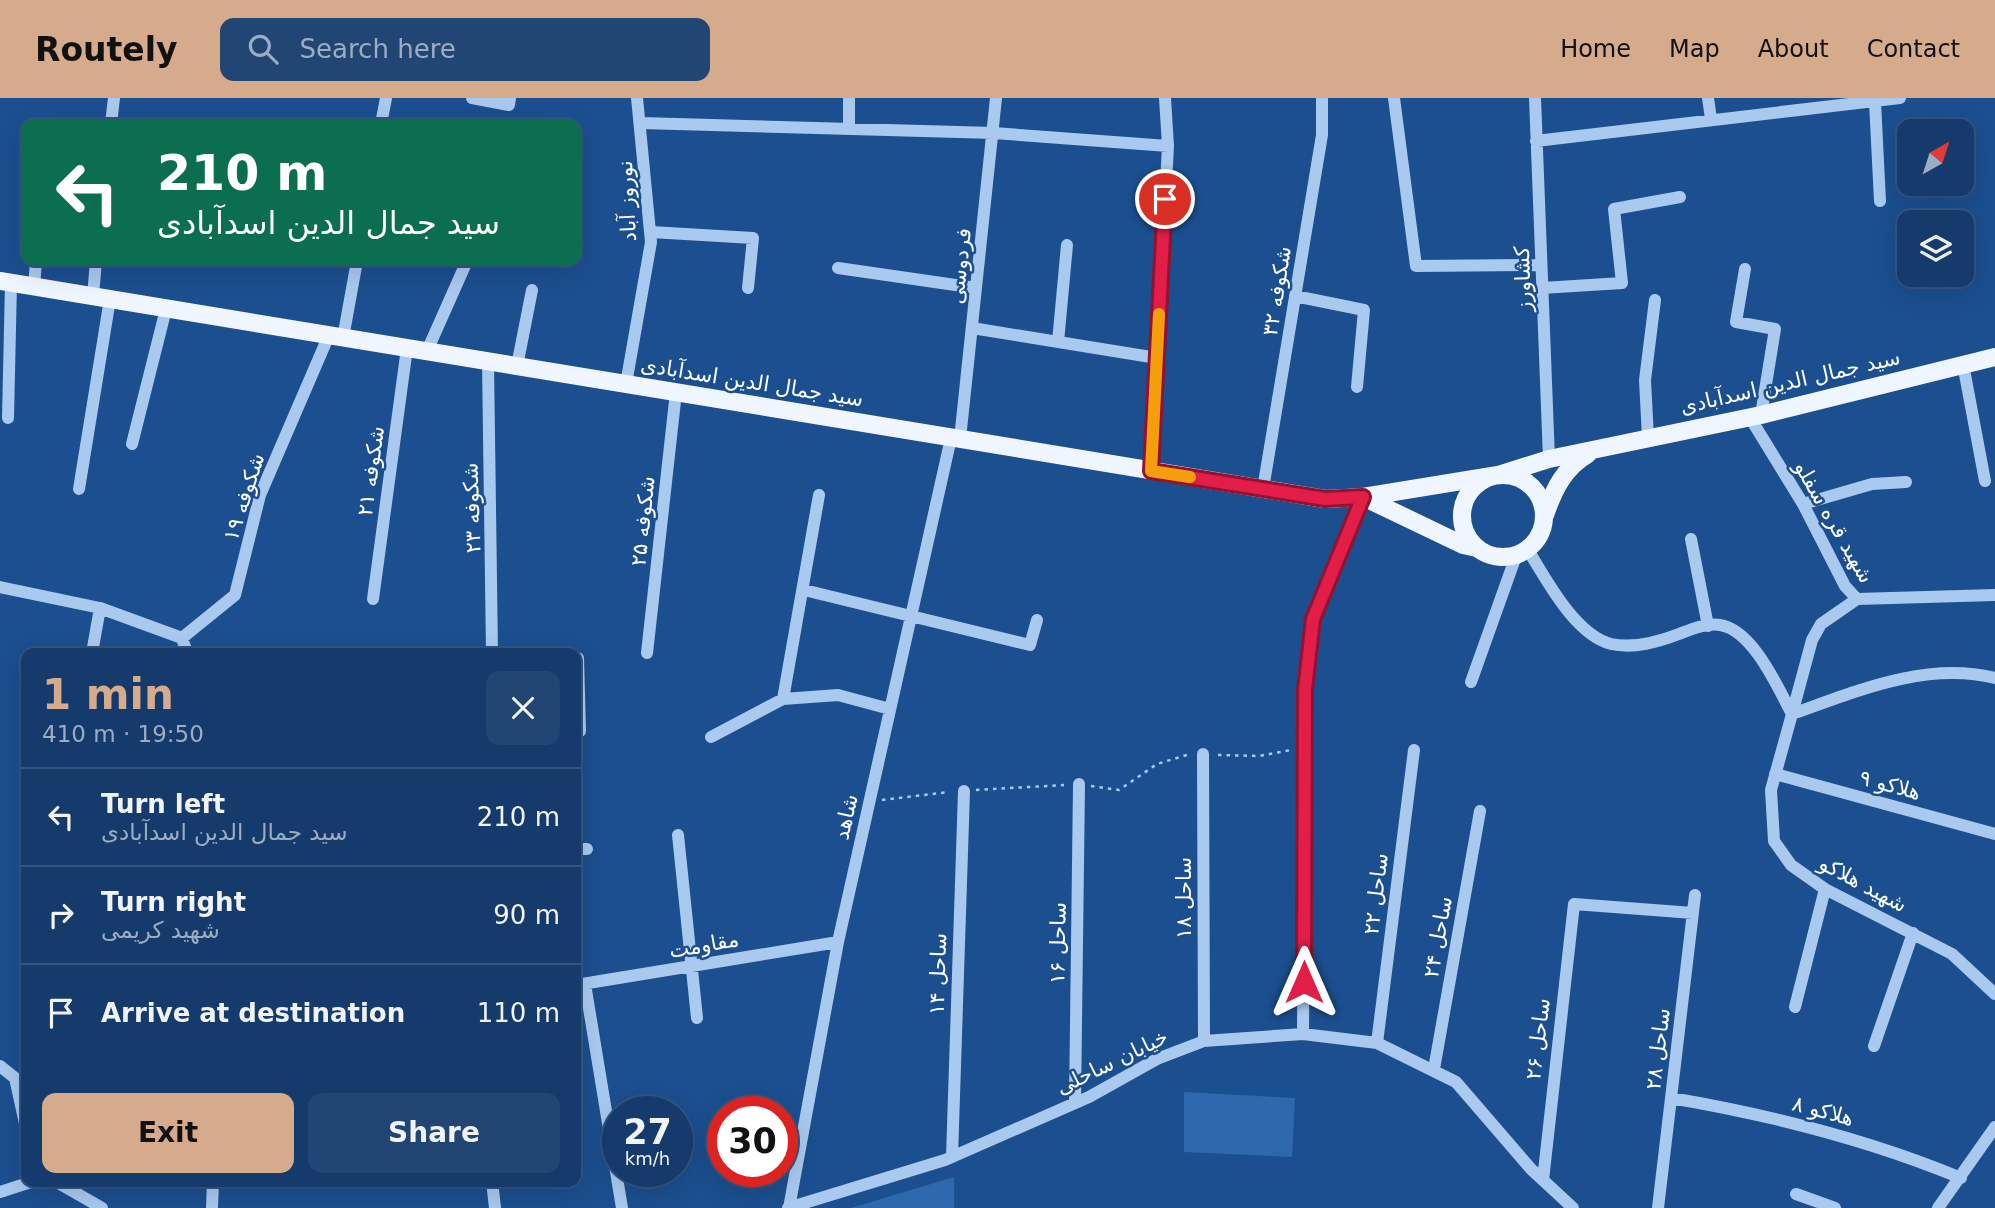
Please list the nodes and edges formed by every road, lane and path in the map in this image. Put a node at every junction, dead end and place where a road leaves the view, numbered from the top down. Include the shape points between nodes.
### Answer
1 (114, 98) edge
2 (386, 98) edge
3 (472, 98) edge
4 (510, 98) edge
5 (637, 98) edge
6 (849, 98) edge
7 (996, 98) edge
8 (1165, 98) edge
9 (1321, 98) edge
10 (1394, 98) edge
11 (1535, 98) edge
12 (1708, 98) edge
13 (1899, 98) edge
14 (1875, 102) junction
15 (112, 119) edge
16 (382, 119) edge
17 (1710, 119) junction
18 (641, 123) junction
19 (849, 127) junction
20 (994, 133) junction
21 (1536, 141) junction
22 (1168, 146) junction
23 (1680, 197) dead end
24 (1880, 201) dead end
25 (651, 232) junction
26 (1067, 245) dead end
27 (1541, 265) junction
28 (36, 266) edge
29 (97, 266) edge
30 (355, 266) edge
31 (465, 266) edge
32 (838, 268) dead end
33 (1745, 269) dead end
34 (6, 282) edge
35 (34, 287) junction
36 (748, 288) dead end
37 (976, 288) junction
38 (1542, 288) junction
39 (532, 290) dead end
40 (1295, 296) junction
41 (101, 298) junction
42 (1655, 300) dead end
43 (166, 309) junction
44 (972, 328) junction
45 (336, 336) junction
46 (1058, 342) junction
47 (407, 348) junction
48 (427, 351) junction
49 (1995, 357) edge
50 (1157, 358) junction
51 (488, 362) junction
52 (1963, 365) junction
53 (517, 366) junction
54 (626, 384) junction
55 (1357, 387) dead end
56 (676, 392) junction
57 (1755, 416) junction
58 (8, 418) dead end
59 (956, 438) junction
60 (1648, 438) junction
61 (132, 444) dead end
62 (1594, 450) junction
63 (1549, 459) junction
64 (1151, 471) junction
65 (1498, 475) junction
66 (1985, 481) dead end
67 (1906, 482) dead end
68 (79, 489) dead end
69 (1263, 489) junction
70 (819, 495) dead end
71 (1363, 497) junction
72 (1802, 505) junction
73 (1545, 515) junction
74 (1691, 539) dead end
75 (1477, 548) junction
76 (1522, 553) junction
77 (0, 587) edge
78 (804, 590) junction
79 (1995, 595) edge
80 (373, 599) dead end
81 (1857, 599) junction
82 (100, 608) junction
83 (911, 615) junction
84 (1037, 620) dead end
85 (1708, 626) junction
86 (182, 638) junction
87 (93, 648) edge
88 (185, 648) edge
89 (492, 648) edge
90 (647, 653) dead end
91 (1995, 678) edge
92 (1471, 682) dead end
93 (783, 699) junction
94 (890, 709) junction
95 (1792, 714) junction
96 (711, 737) dead end
97 (1414, 750) dead end
98 (1203, 754) dead end
99 (1775, 774) junction
100 (1079, 784) dead end
101 (964, 791) dead end
102 (1479, 811) dead end
103 (1995, 834) edge
104 (678, 835) dead end
105 (1825, 889) junction
106 (1695, 895) dead end
107 (1693, 913) junction
108 (1913, 933) junction
109 (838, 942) junction
110 (691, 967) junction
111 (581, 984) edge
112 (581, 989) edge
113 (1995, 994) edge
114 (1795, 1007) dead end
115 (697, 1018) dead end
116 (1303, 1034) junction
117 (1204, 1041) junction
118 (1377, 1043) junction
119 (1874, 1046) dead end
120 (0, 1066) edge
121 (1434, 1069) junction
122 (21, 1075) edge
123 (1671, 1098) junction
124 (1075, 1103) junction
125 (1995, 1127) edge
126 (951, 1157) junction
127 (1961, 1178) junction
128 (1543, 1180) junction
129 (21, 1185) edge
130 (65, 1187) edge
131 (213, 1187) edge
132 (493, 1187) edge
133 (0, 1192) edge
134 (1796, 1194) dead end
135 (102, 1208) edge
136 (212, 1208) edge
137 (495, 1208) edge
138 (622, 1208) edge
139 (788, 1208) edge
140 (1573, 1208) edge
141 (1658, 1208) edge
142 (1835, 1208) edge
143 (1938, 1208) edge

1 - 15 street
2 - 16 street
3 - 4 street via 509,105
5 - 18 street, نوروز آباد
6 - 19 street
7 - 20 street, فردوسی
8 - 22 street
9 - 40 street, شکوفه ۳۲ via 1322,135
10 - 27 street via 1416,266
11 - 21 street, کشاورز
12 - 17 street
13 - 14 street
14 - 17 street
14 - 24 street
17 - 21 street
18 - 19 street
18 - 25 street, نوروز آباد
19 - 20 street
20 - 22 street
20 - 37 street, فردوسی
21 - 27 street, کشاورز
22 - 50 street
23 - 38 street via 1614,209 1622,283
25 - 36 street via 753,239
25 - 54 street, نوروز آباد
26 - 46 street
27 - 38 street, کشاورز
28 - 35 street
29 - 41 street
30 - 45 street, شکوفه ۱۹
31 - 48 street
32 - 37 street
33 - 57 street via 1736,322 1775,329
34 - 35 main road, سید جمال الدین اسدآبادی
34 - 58 street
35 - 41 main road, سید جمال الدین اسدآبادی
37 - 44 street, فردوسی
38 - 63 street, کشاورز
39 - 53 street
40 - 55 street via 1363,310
40 - 69 street, شکوفه ۳۲
41 - 43 main road, سید جمال الدین اسدآبادی
41 - 68 street
42 - 60 street via 1645,380
43 - 45 main road, سید جمال الدین اسدآبادی
43 - 61 street
44 - 46 street
44 - 59 street, فردوسی
45 - 47 main road, سید جمال الدین اسدآبادی
45 - 86 street, شکوفه ۱۹ via 260,495 235,595
46 - 50 street
47 - 48 main road, سید جمال الدین اسدآبادی
47 - 80 street, شکوفه ۲۱
48 - 51 main road, سید جمال الدین اسدآبادی
49 - 52 main road, سید جمال الدین اسدآبادی
50 - 64 street
51 - 53 main road, سید جمال الدین اسدآبادی
51 - 89 street, شکوفه ۲۳
52 - 57 main road, سید جمال الدین اسدآبادی
52 - 66 street
53 - 54 main road, سید جمال الدین اسدآبادی
54 - 56 main road, سید جمال الدین اسدآبادی
56 - 59 main road, سید جمال الدین اسدآبادی
56 - 90 street, شکوفه ۲۵
57 - 60 main road, سید جمال الدین اسدآبادی
57 - 72 street, شهید قره سفلو
59 - 64 main road, سید جمال الدین اسدآبادی
59 - 83 street, شاهد
60 - 62 main road, سید جمال الدین اسدآبادی
62 - 63 main road, سید جمال الدین اسدآبادی
62 - 73 main road via 1573,463 1554,489
63 - 65 main road, سید جمال الدین اسدآبادی
64 - 69 main road, سید جمال الدین اسدآبادی
65 - 71 main road, سید جمال الدین اسدآبادی
65 - 73 main road via 1524,481 1535,489
65 - 75 main road via 1474,487 1462,512 1468,538
67 - 72 street via 1872,484
69 - 71 main road, سید جمال الدین اسدآبادی via 1325,499
70 - 78 street
71 - 75 main road
71 - 116 street via 1313,619 1305,690
72 - 81 street, شهید قره سفلو via 1845,586
73 - 76 main road via 1537,540
74 - 85 street
75 - 76 main road via 1502,558
76 - 85 street via 1579,623 1609,643 1634,646
76 - 92 street
77 - 82 street
78 - 83 street
78 - 93 street
79 - 81 street, شهید قره سفلو
81 - 95 street, شهید هلاکو via 1821,624 1812,640
82 - 86 street
82 - 87 street
83 - 84 street via 1030,645
83 - 94 street, شاهد
85 - 95 street via 1721,625 1741,637 1764,662
86 - 88 street
91 - 95 street via 1966,671 1884,681
93 - 94 street via 838,695
93 - 96 street
94 - 109 street, شاهد
95 - 99 street, شهید هلاکو
97 - 118 street, ساحل ۲۲
98 - 117 street, ساحل ۱۸
99 - 103 street, هلاکو ۹
99 - 105 street, شهید هلاکو via 1771,790 1774,841 1791,865
100 - 124 street, ساحل ۱۶
101 - 126 street, ساحل ۱۴
102 - 121 street, ساحل ۲۴
104 - 110 street
105 - 108 street, شهید هلاکو
105 - 114 street
106 - 107 street, ساحل ۲۸
107 - 123 street, ساحل ۲۸
107 - 128 street, ساحل ۲۶ via 1574,904
108 - 113 street, شهید هلاکو via 1952,954
108 - 119 street
109 - 110 street, مقاومت
109 - 139 street, شاهد
110 - 111 street, مقاومت
110 - 115 street
112 - 138 street
116 - 117 street, خیابان ساحلی
116 - 118 street, خیابان ساحلی
117 - 124 street, خیابان ساحلی via 1157,1059
118 - 121 street, خیابان ساحلی
120 - 122 street
121 - 128 street, خیابان ساحلی via 1456,1082
123 - 127 street, هلاکو ۸ via 1752,1111 1836,1133
123 - 141 street, ساحل ۲۸
124 - 126 street, خیابان ساحلی
125 - 127 street
126 - 139 street, خیابان ساحلی
127 - 143 street
128 - 140 street, خیابان ساحلی
129 - 133 street
130 - 135 street
131 - 136 street
132 - 137 street
134 - 142 street

